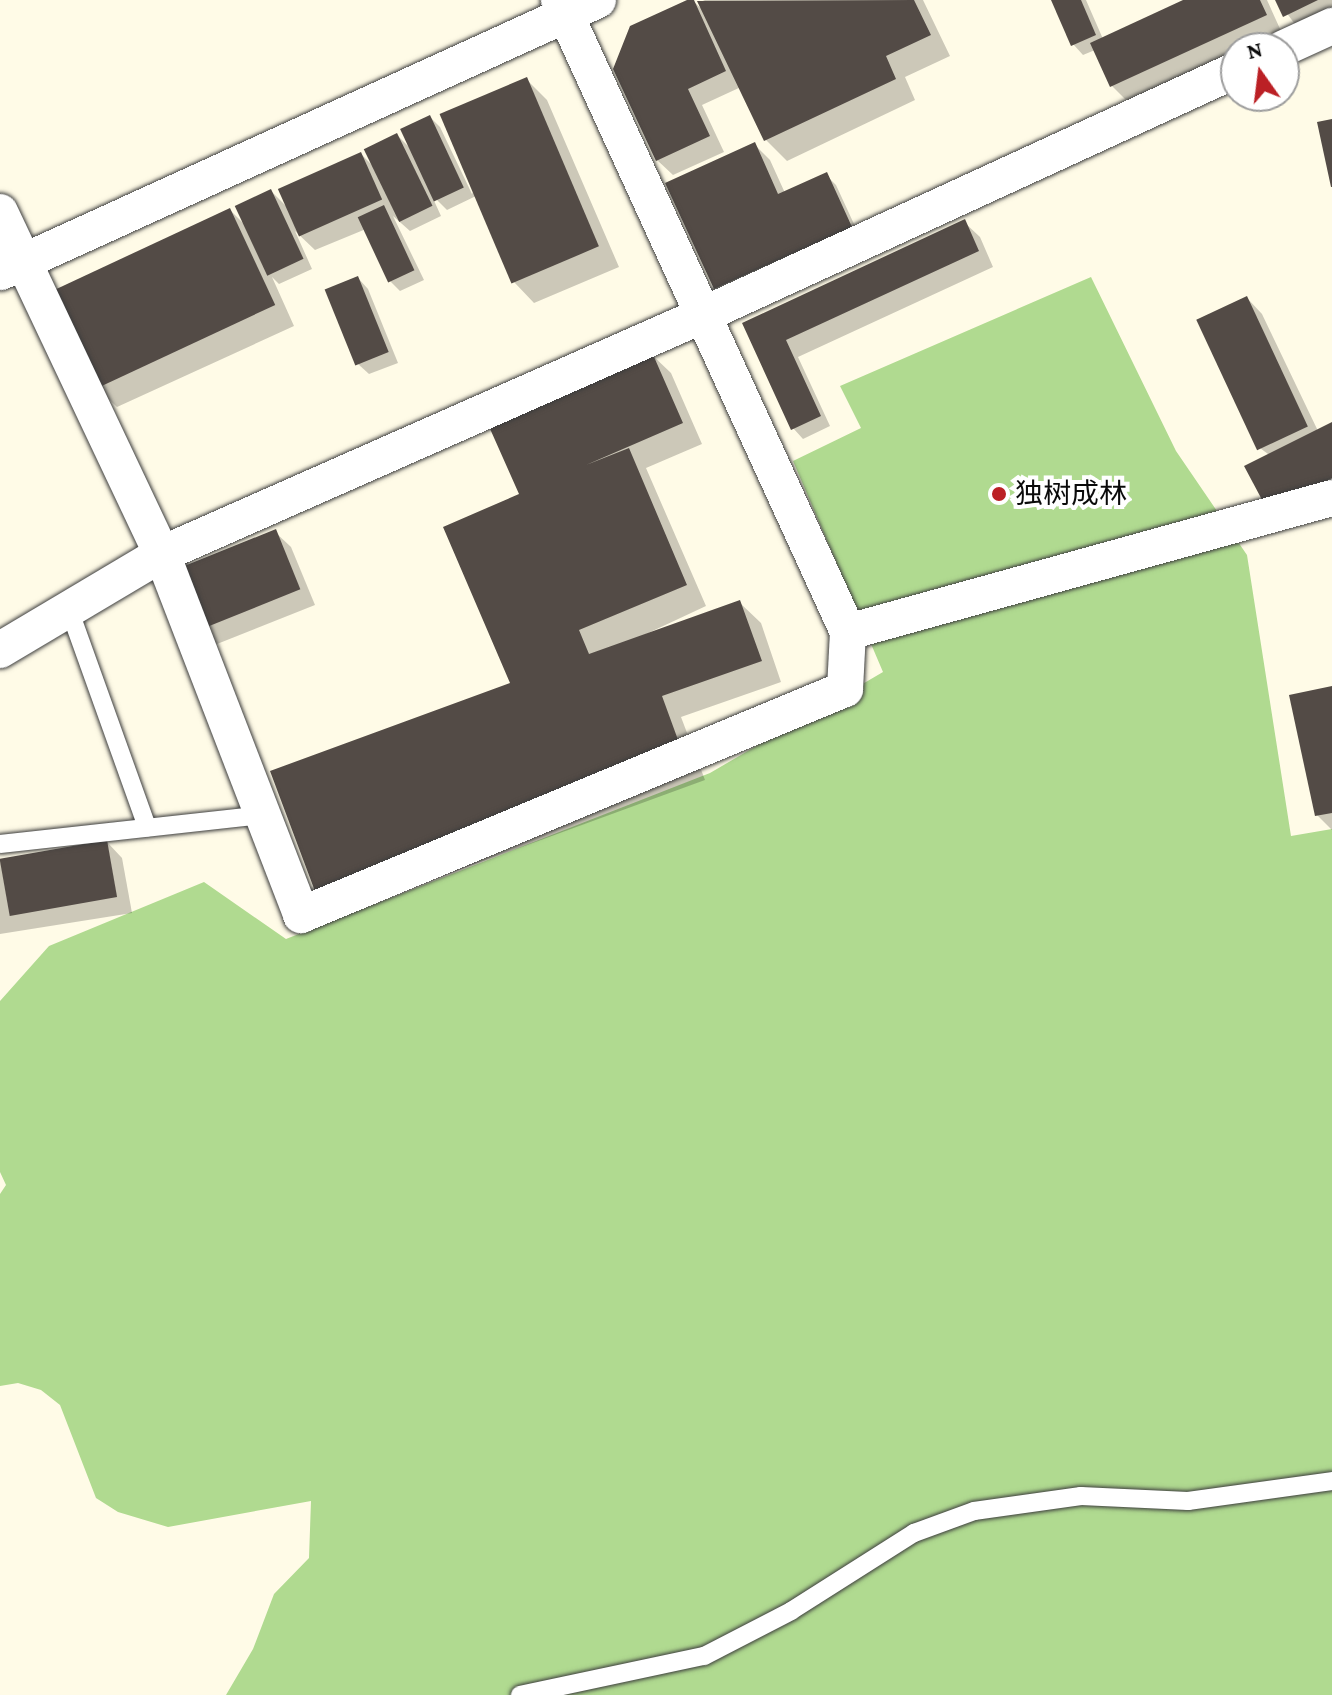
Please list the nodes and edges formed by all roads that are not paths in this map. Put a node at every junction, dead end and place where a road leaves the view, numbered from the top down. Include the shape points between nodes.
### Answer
1 (598, 0) edge
2 (562, 8) edge
3 (1332, 26) edge
4 (1300, 41) edge
5 (1220, 77) edge
6 (0, 212) edge
7 (11, 267) edge
8 (703, 315) junction
9 (1332, 498) edge
10 (162, 554) junction
11 (69, 609) junction
12 (848, 632) junction
13 (0, 650) edge
14 (264, 815) junction
15 (147, 827) junction
16 (0, 844) edge
17 (1332, 1481) edge
18 (520, 1695) edge

1 - 2 street
2 - 7 street
2 - 8 street
3 - 4 street
5 - 8 street
6 - 7 street
7 - 10 street
8 - 10 street
8 - 12 street
9 - 12 street
10 - 11 street
10 - 14 street
11 - 13 street
11 - 15 lane
12 - 14 street via 845,689 301,915
14 - 15 lane
15 - 16 lane
17 - 18 lane via 1188,1501 1056,1497 974,1511 914,1533 791,1611 704,1656

